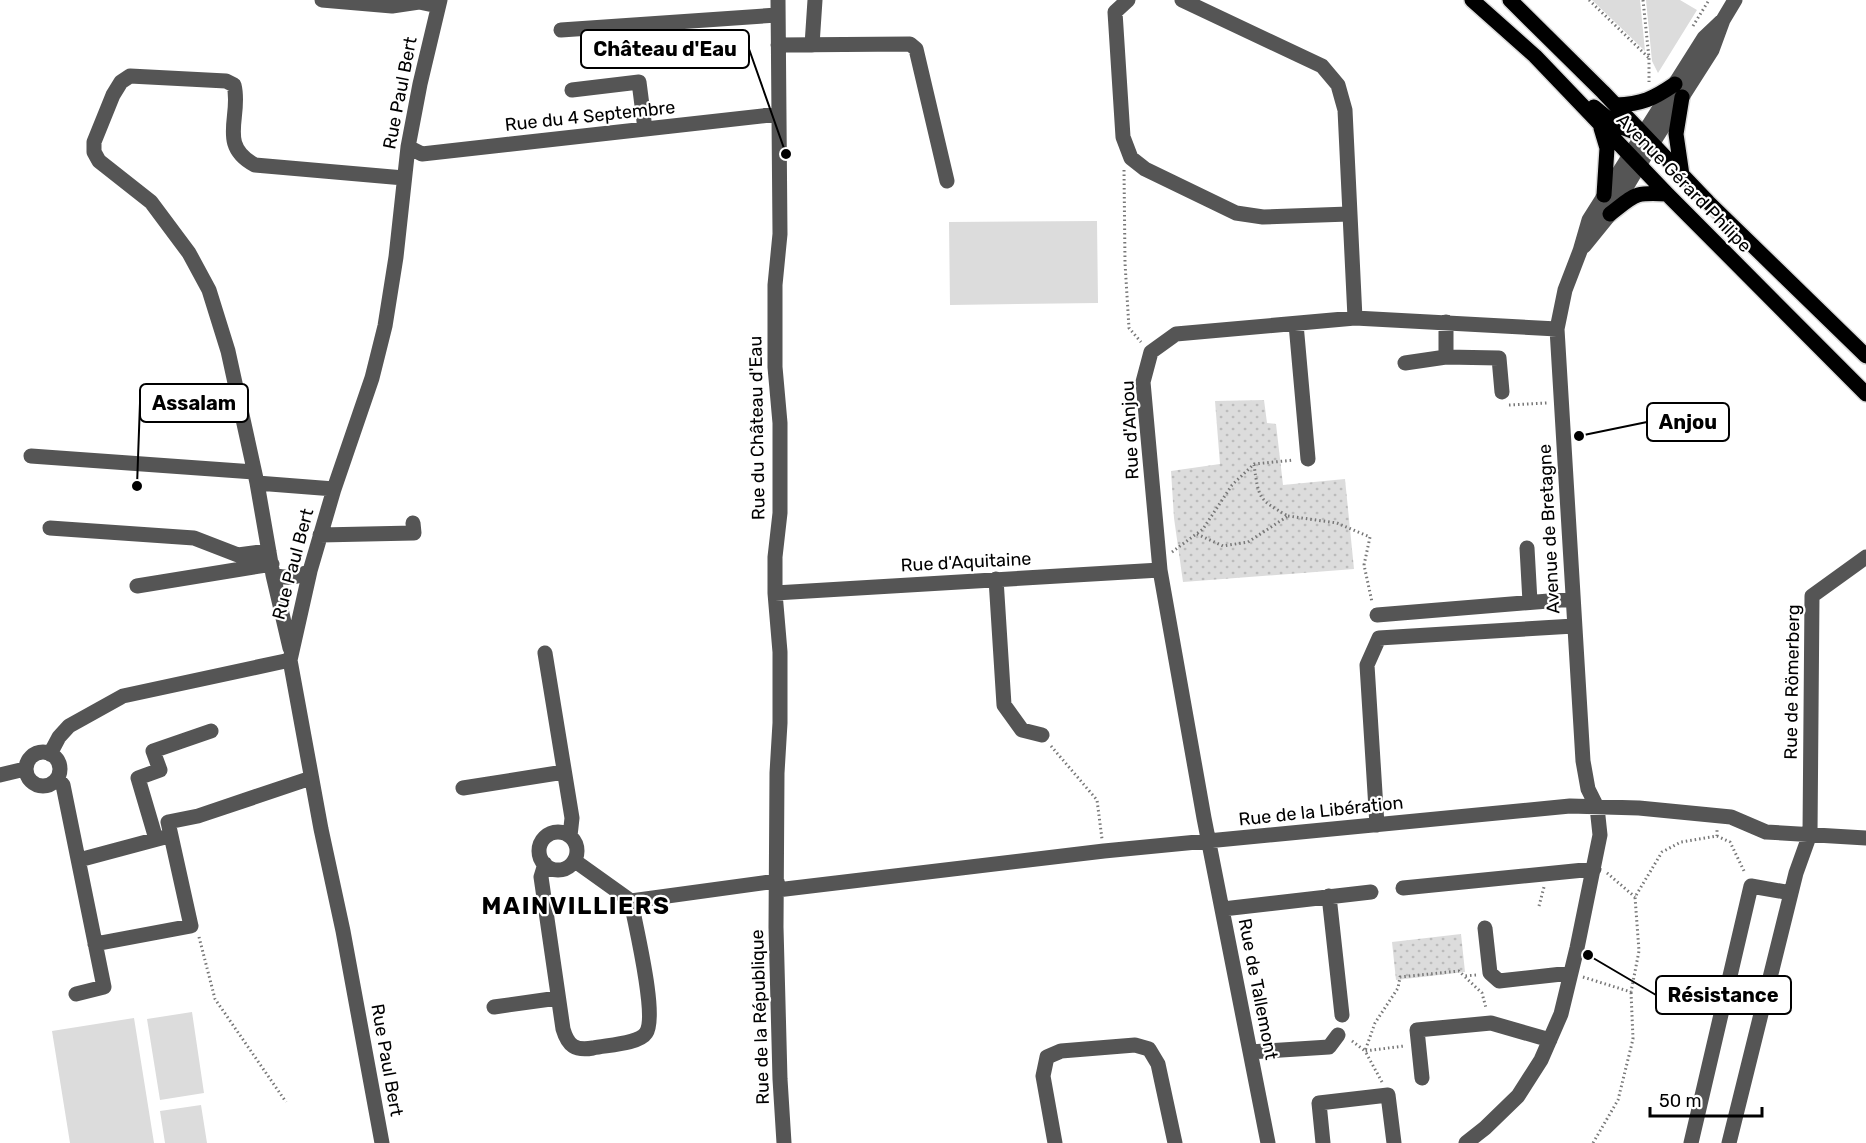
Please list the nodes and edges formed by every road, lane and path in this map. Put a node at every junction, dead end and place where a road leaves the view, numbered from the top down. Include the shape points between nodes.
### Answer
1 (322, 0) edge
2 (815, 0) edge
3 (1128, 0) edge
4 (1182, 0) edge
5 (1472, 0) edge
6 (1510, 0) edge
7 (1589, 0) edge
8 (1643, 0) edge
9 (1709, 0) edge
10 (1735, 0) edge
11 (439, 3) edge
12 (777, 4) edge
13 (561, 30) dead end
14 (1690, 30) dead end
15 (778, 45) junction
16 (812, 45) junction
17 (1650, 58) junction
18 (1659, 81) dead end
19 (1649, 83) junction
20 (1644, 88) dead end
21 (572, 90) dead end
22 (1678, 91) junction
23 (1580, 104) junction
24 (1616, 105) junction
25 (779, 114) junction
26 (1600, 125) junction
27 (645, 129) junction
28 (1123, 137) junction
29 (1650, 138) junction
30 (408, 147) junction
31 (1631, 161) junction
32 (1682, 175) junction
33 (404, 178) junction
34 (947, 181) dead end
35 (1667, 194) junction
36 (1604, 195) junction
37 (1708, 202) junction
38 (1349, 214) junction
39 (1610, 214) junction
40 (1580, 251) junction
41 (1355, 318) junction
42 (1446, 322) junction
43 (1296, 324) junction
44 (1557, 329) junction
45 (1151, 352) junction
46 (1866, 356) edge
47 (1446, 357) junction
48 (1405, 363) dead end
49 (1502, 392) joint
50 (1866, 394) edge
51 (1561, 402) junction
52 (31, 456) dead end
53 (1308, 459) joint
54 (1254, 464) junction
55 (256, 477) junction
56 (334, 489) junction
57 (1288, 516) junction
58 (413, 523) dead end
59 (50, 528) dead end
60 (1197, 534) junction
61 (320, 535) junction
62 (1170, 546) dead end
63 (1527, 548) dead end
64 (1866, 557) edge
65 (271, 563) junction
66 (1160, 570) junction
67 (310, 571) junction
68 (996, 579) junction
69 (137, 586) dead end
70 (775, 592) junction
71 (1573, 599) junction
72 (1530, 602) junction
73 (1377, 615) joint
74 (1574, 626) junction
75 (545, 653) dead end
76 (291, 655) junction
77 (211, 731) dead end
78 (1042, 735) joint
79 (50, 754) junction
80 (26, 769) junction
81 (564, 772) junction
82 (0, 775) edge
83 (311, 778) junction
84 (58, 779) junction
85 (463, 788) dead end
86 (1597, 807) junction
87 (1718, 816) junction
88 (1377, 825) junction
89 (1810, 834) junction
90 (570, 836) junction
91 (1717, 836) junction
92 (164, 837) junction
93 (1866, 838) edge
94 (1209, 842) junction
95 (1104, 851) junction
96 (78, 854) junction
97 (574, 861) junction
98 (545, 864) junction
99 (1594, 869) junction
100 (777, 885) junction
101 (1751, 886) junction
102 (1403, 888) dead end
103 (1371, 892) dead end
104 (1791, 893) junction
105 (1329, 896) junction
106 (1635, 897) junction
107 (631, 901) junction
108 (1224, 909) junction
109 (191, 926) junction
110 (1485, 928) dead end
111 (95, 944) junction
112 (1490, 973) junction
113 (1571, 973) junction
114 (1464, 976) junction
115 (1631, 992) junction
116 (76, 994) dead end
117 (558, 998) junction
118 (494, 1006) dead end
119 (1342, 1015) dead end
120 (1485, 1024) junction
121 (1338, 1035) dead end
122 (1550, 1040) junction
123 (1419, 1044) junction
124 (1365, 1051) junction
125 (1250, 1052) junction
126 (1422, 1078) dead end
127 (1385, 1095) junction
128 (286, 1102) dead end
129 (382, 1143) edge
130 (784, 1143) edge
131 (1055, 1143) edge
132 (1175, 1143) edge
133 (1268, 1143) edge
134 (1323, 1143) edge
135 (1394, 1143) edge
136 (1466, 1143) edge
137 (1593, 1143) edge
138 (1691, 1143) edge
139 (1729, 1143) edge

1 - 11 street via 392,6
2 - 16 street
3 - 28 street via 1115,12
4 - 38 street via 1322,66 1338,85 1345,110
5 - 23 main road, Avenue Gérard Philipe via 1535,56
6 - 24 main road, Avenue Gérard Philipe
7 - 17 path
8 - 17 path
9 - 14 path
10 - 22 street, Avenue de Bretagne via 1723,20 1704,38
11 - 30 street, Rue Paul Bert
12 - 13 street
12 - 15 street, Rue du Château d'Eau
15 - 16 street
15 - 25 street, Rue du Château d'Eau
16 - 34 street via 910,44 916,49
17 - 19 path
18 - 19 path
19 - 20 path
21 - 27 street via 646,81
22 - 24 main road via 1643,102
22 - 29 street, Avenue de Bretagne
22 - 32 main road via 1676,134
23 - 26 main road, Avenue Gérard Philipe
23 - 29 main road via 1597,108 1616,125
24 - 29 main road, Avenue Gérard Philipe
25 - 27 street, Rue du 4 Septembre
25 - 70 street, Rue du Château d'Eau via 775,367 780,423 780,513
26 - 31 main road, Avenue Gérard Philipe
26 - 36 main road via 1607,148
27 - 30 street, Rue du 4 Septembre via 422,154
28 - 38 street via 1131,158 1145,170 1236,213 1263,217
28 - 45 path via 1129,328
29 - 31 street, Avenue de Bretagne
29 - 32 main road, Avenue Gérard Philipe
30 - 33 street, Rue Paul Bert
31 - 35 main road, Avenue Gérard Philipe
31 - 36 street, Avenue de Bretagne
31 - 37 main road via 1672,176 1696,200
31 - 39 street, Avenue de Bretagne
32 - 37 main road, Avenue Gérard Philipe
33 - 55 street via 255,165 234,145 237,95 234,85 226,81 136,75 121,82 113,95 94,142 94,152 99,161 151,202 200,271 228,351
33 - 56 street, Rue Paul Bert via 385,326 372,378
35 - 39 main road via 1635,195
35 - 50 main road, Avenue Gérard Philipe
36 - 40 street, Avenue de Bretagne via 1589,220
37 - 46 main road, Avenue Gérard Philipe
38 - 41 street
39 - 40 street, Avenue de Bretagne
40 - 44 street, Avenue de Bretagne via 1565,290
41 - 42 street
41 - 43 street
42 - 44 street
42 - 47 street
43 - 45 street via 1176,334
43 - 53 street
44 - 51 street, Avenue de Bretagne
45 - 66 street, Rue d'Anjou via 1143,382
47 - 48 street
47 - 49 street via 1499,358
49 - 51 path via 1502,405
51 - 71 street, Avenue de Bretagne
52 - 55 street
53 - 54 path
54 - 57 path via 1263,502
54 - 60 path via 1232,485
55 - 56 street
55 - 65 street
56 - 61 street, Rue Paul Bert
57 - 60 path via 1248,543 1223,546
57 - 73 path via 1337,523 1370,537 1364,565
58 - 61 street via 414,533
59 - 65 street via 194,538
60 - 62 path via 1171,553
61 - 67 street, Rue Paul Bert
63 - 72 street
64 - 89 street, Rue de Römerberg via 1812,596
65 - 67 street via 284,578 296,578
65 - 69 street
65 - 76 street
66 - 68 street, Rue d'Aquitaine
66 - 94 street, Rue d'Anjou
67 - 76 street, Rue Paul Bert
68 - 70 street, Rue d'Aquitaine
68 - 78 street via 1004,705 1022,730
70 - 100 street, Rue du Château d'Eau via 780,652
71 - 72 street
71 - 74 street, Avenue de Bretagne
72 - 73 street
74 - 86 street, Avenue de Bretagne via 1582,761
74 - 88 street via 1379,638 1367,665
75 - 81 street
76 - 79 street via 123,696 69,726
76 - 83 street, Rue Paul Bert
77 - 92 street via 153,751 160,770 138,778
78 - 95 path via 1097,800
79 - 80 street via 35,754
79 - 84 street via 59,762
80 - 82 street
80 - 84 street via 28,779 37,786 49,786
81 - 85 street
81 - 90 street via 572,818
83 - 92 street via 198,816 168,822
83 - 129 street, Rue Paul Bert
84 - 96 street via 63,785
86 - 87 street, Rue de la Libération
86 - 88 street, Rue de la Libération via 1552,807
86 - 99 street, Avenue de Bretagne via 1600,835
87 - 89 street, Rue de la Libération via 1731,817 1766,832
87 - 91 path
88 - 94 street, Rue de la Libération
89 - 93 street, Rue de la Libération
89 - 104 street
90 - 97 street via 577,847
90 - 98 street via 557,832 545,838 540,854
91 - 101 path via 1730,842
91 - 106 path via 1681,842 1662,852
92 - 96 street
92 - 109 street
94 - 95 street, Rue de la Libération
94 - 108 street, Rue de Tallemont
95 - 100 street, Rue de la Libération
96 - 111 street
97 - 98 street via 557,870
97 - 107 street
98 - 117 street via 541,877
99 - 102 street
99 - 106 path via 1610,874
99 - 113 street, Avenue de Bretagne
100 - 107 street, Rue de la Libération
100 - 130 street, Rue de la République
101 - 104 street
101 - 138 street
103 - 105 street
104 - 139 street
105 - 108 street
105 - 119 street
106 - 115 path via 1639,951
107 - 117 street via 649,998 646,1033 638,1040 572,1047 563,1029
108 - 125 street, Rue de Tallemont
109 - 111 street
109 - 128 path via 201,938 215,999
110 - 112 street
111 - 116 street via 104,987
112 - 113 street via 1499,981
112 - 114 path
113 - 115 path
113 - 122 street, Avenue de Bretagne
114 - 120 path via 1482,993
114 - 124 path via 1459,971 1400,976 1398,988 1375,1023
115 - 137 path via 1633,1039 1626,1070 1618,1100
117 - 118 street
120 - 122 street
120 - 123 street via 1417,1030
121 - 125 street via 1329,1047
122 - 136 street, Avenue de Bretagne via 1518,1096
123 - 124 path
123 - 126 street
124 - 127 path via 1381,1077
125 - 133 street, Rue de Tallemont
127 - 134 street via 1319,1102
127 - 135 street
131 - 132 street via 1043,1076 1047,1057 1061,1051 1135,1045 1149,1049 1158,1064

